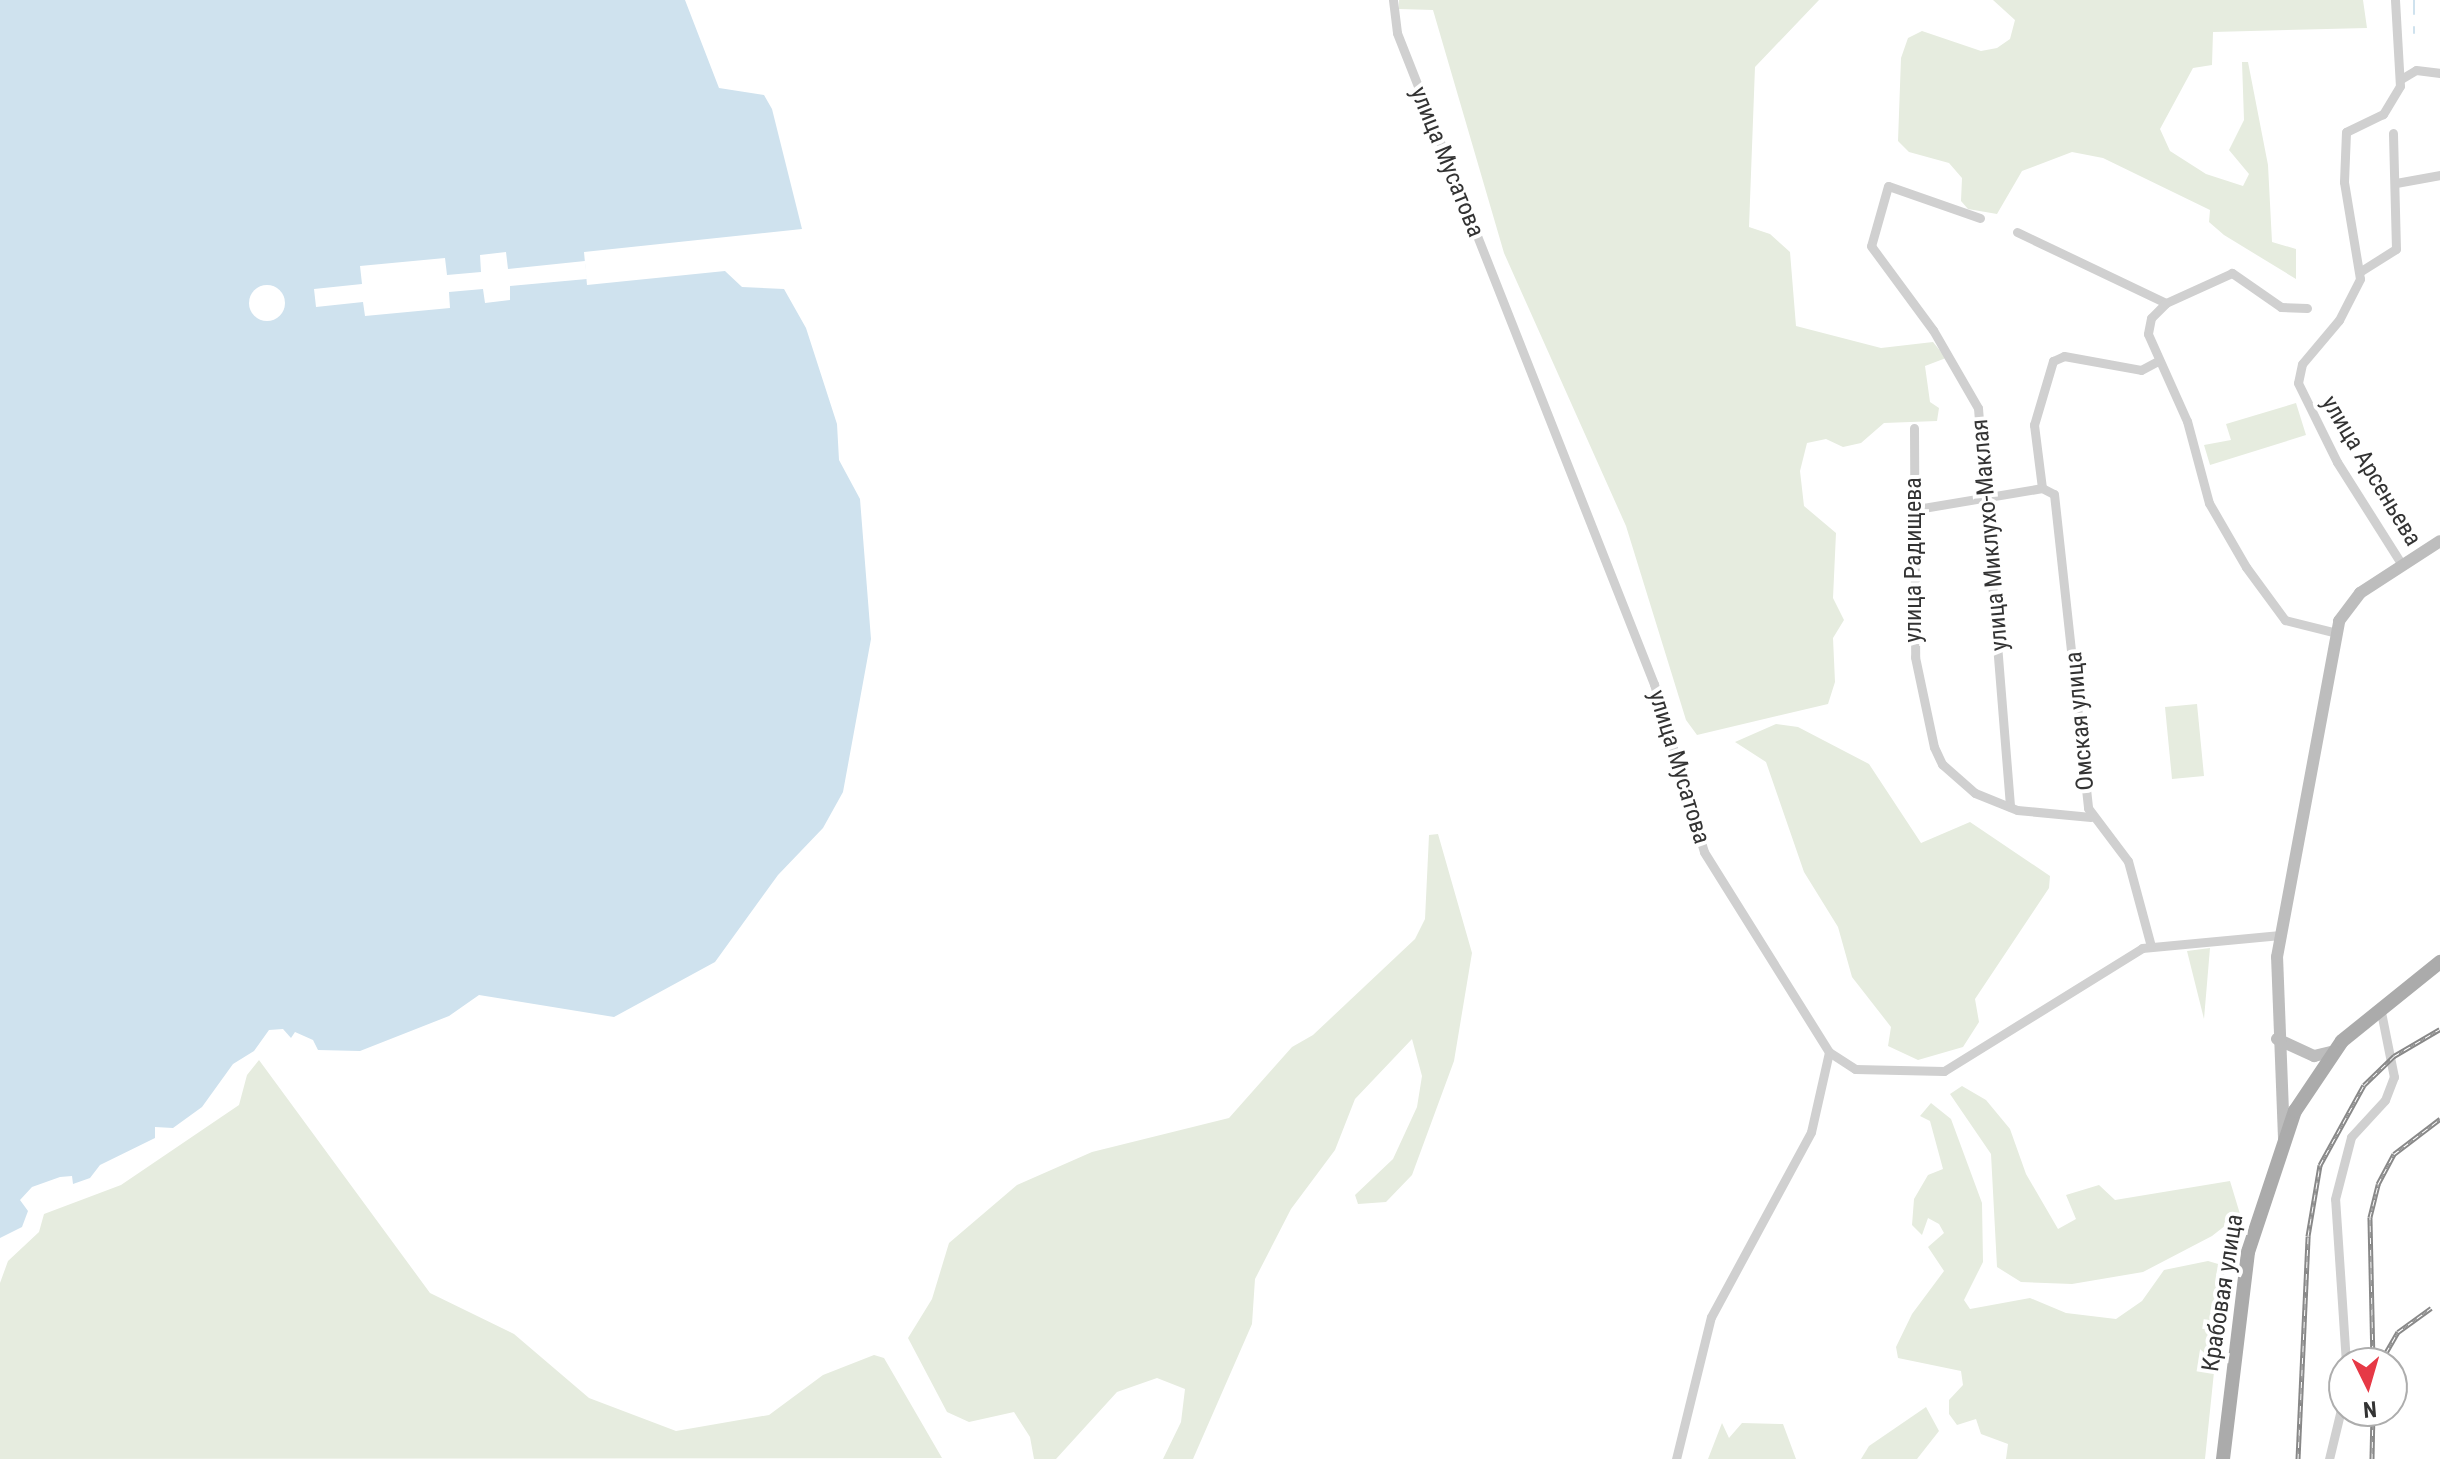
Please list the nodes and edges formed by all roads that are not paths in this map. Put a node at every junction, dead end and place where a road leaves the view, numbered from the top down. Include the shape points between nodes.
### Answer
1 (1393, 0) edge
2 (2395, 0) edge
3 (2440, 73) edge
4 (2401, 79) junction
5 (2393, 133) dead end
6 (2440, 175) edge
7 (2396, 183) junction
8 (1980, 218) dead end
9 (2017, 232) dead end
10 (2361, 271) junction
11 (2166, 303) junction
12 (2307, 308) dead end
13 (2156, 362) junction
14 (1914, 428) dead end
15 (2042, 488) junction
16 (1986, 494) junction
17 (1917, 509) junction
18 (2440, 541) edge
19 (2402, 565) junction
20 (2337, 633) junction
21 (2010, 807) junction
22 (2091, 817) junction
23 (2280, 935) junction
24 (2151, 946) junction
25 (2440, 962) edge
26 (2379, 1007) junction
27 (2277, 1039) junction
28 (1829, 1052) junction
29 (2332, 1052) junction
30 (2284, 1138) junction
31 (2345, 1347) edge
32 (2337, 1427) edge
33 (1676, 1459) edge
34 (2223, 1459) edge
35 (2329, 1459) edge

1 - 28 street, улица Мусатова via 1397,33 1654,684 1704,852
2 - 4 street
3 - 4 street via 2416,70
4 - 10 street via 2383,114 2346,132 2345,193
5 - 7 street
6 - 7 street
7 - 10 street via 2396,249
8 - 16 street, улица Миклухо-Маклая via 1888,186 1871,246 1978,408
9 - 11 street
10 - 19 street, улица Арсеньева via 2339,320 2302,364 2298,383 2337,462
11 - 12 street via 2232,273 2281,307
11 - 13 street via 2148,326
13 - 15 street via 2141,370 2064,356 2053,361 2034,425
13 - 20 street via 2187,421 2209,503 2254,578 2285,620
14 - 17 street, улица Радищева
15 - 16 street
15 - 22 street, Омская улица via 2054,494 2061,525
16 - 17 street
16 - 21 street, улица Миклухо-Маклая
17 - 21 street, улица Радищева via 1915,657 1934,747 1962,785
18 - 19 main road
19 - 20 main road, улица Арсеньева via 2353,599
20 - 23 main road, улица Арсеньева
21 - 22 street, улица Радищева
22 - 24 street, Омская улица via 2128,861
23 - 24 street
23 - 27 main road, улица Арсеньева
24 - 28 street via 2084,979 1944,1071 1855,1069
25 - 26 main road, Крабовая улица
26 - 29 main road, Крабовая улица
26 - 31 street via 2394,1077 2385,1100 2351,1137 2335,1199
27 - 29 main road via 2314,1056
27 - 30 main road, улица Арсеньева
28 - 33 street via 1811,1132 1711,1317
29 - 30 main road, Крабовая улица
30 - 34 main road, Крабовая улица via 2248,1252
32 - 35 street

